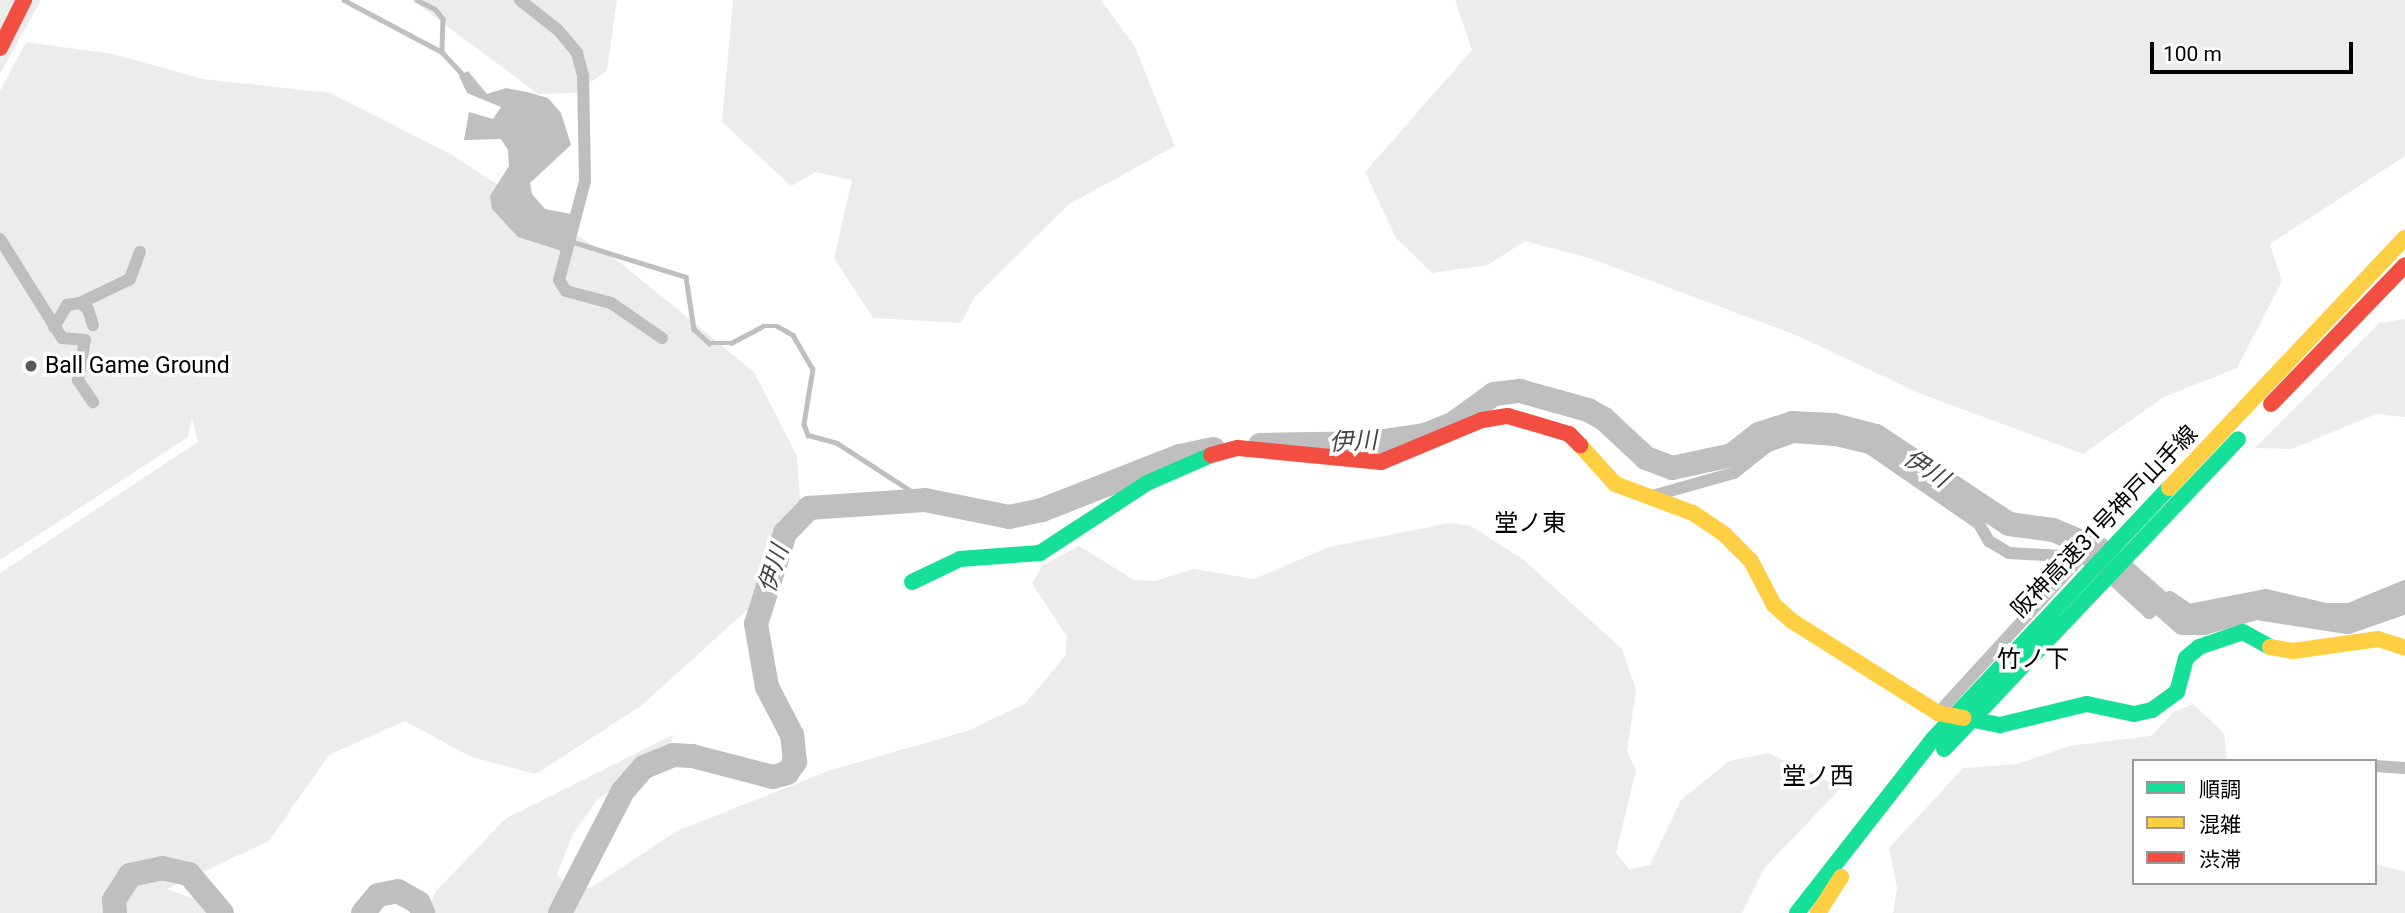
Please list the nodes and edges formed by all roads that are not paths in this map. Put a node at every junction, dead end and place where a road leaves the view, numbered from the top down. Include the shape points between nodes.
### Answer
1 (24, 0) edge
2 (520, 0) edge
3 (0, 48) edge
4 (2405, 238) edge
5 (0, 239) edge
6 (140, 252) dead end
7 (2405, 265) edge
8 (80, 303) junction
9 (54, 327) junction
10 (89, 334) junction
11 (662, 338) dead end
12 (2265, 399) junction
13 (93, 402) dead end
14 (1653, 496) junction
15 (2081, 557) junction
16 (912, 582) dead end
17 (2405, 586) edge
18 (2405, 648) edge
19 (1938, 713) junction
20 (2377, 766) edge
21 (2405, 768) edge
22 (1885, 808) junction
23 (1797, 913) edge
24 (1818, 913) edge

1 - 3 main road
2 - 11 street via 558,30 576,53 583,76 585,181 559,280 566,291 611,303
4 - 12 main road, 阪神高速31号神戸山手線
5 - 9 street
6 - 8 street via 130,279
7 - 12 main road, 阪神高速31号神戸山手線
8 - 9 street via 67,305
8 - 10 street via 88,309
9 - 10 street via 62,338
10 - 13 street via 78,380
12 - 22 main road, 阪神高速31号神戸山手線 via 2021,642
14 - 15 street via 1734,473 1768,446 1794,437 1835,440 1869,449 1979,524 1989,541 2009,553
14 - 16 main road via 1615,484 1569,434 1508,416 1482,420 1381,461 1238,447 1202,457 1147,483 1040,553 960,559
14 - 19 main road via 1724,534 1751,561 1774,605 1792,621
15 - 17 street via 2097,565 2149,613 2170,597 2189,610 2266,594 2326,609 2348,609
15 - 19 street
18 - 19 main road via 2378,639 2293,651 2275,649 2243,632 2186,657 2177,692 2152,710 2134,714 2087,704 2000,724
20 - 21 street
22 - 23 main road, 阪神高速31号神戸山手線
22 - 24 main road, 阪神高速31号神戸山手線

